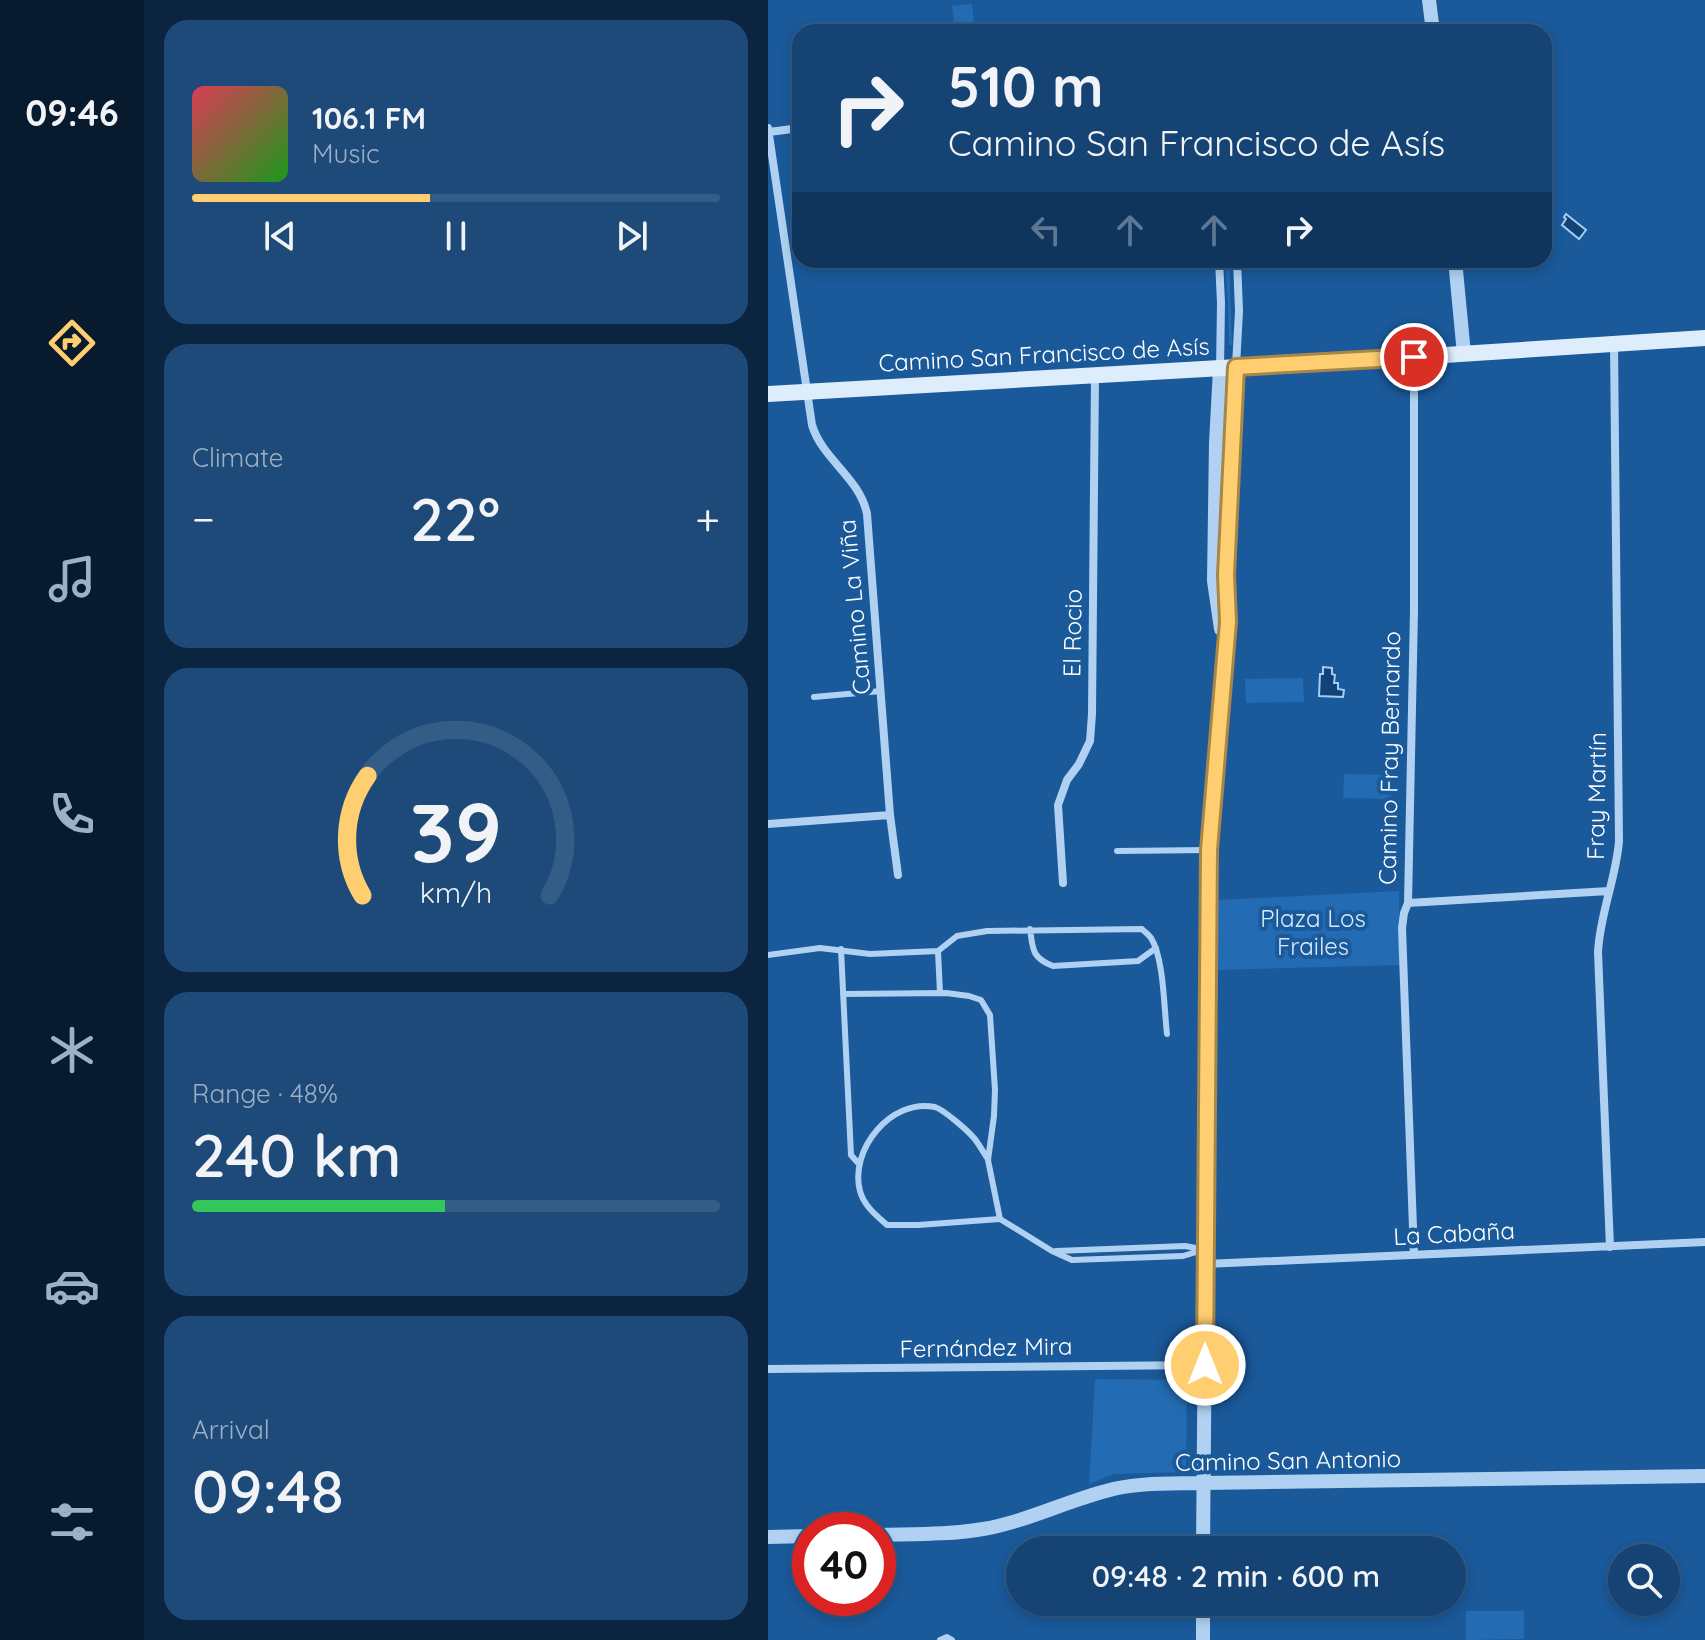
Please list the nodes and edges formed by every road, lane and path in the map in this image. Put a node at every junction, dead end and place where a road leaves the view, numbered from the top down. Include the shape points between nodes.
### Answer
1 (1429, 0) edge
2 (1432, 24) edge
3 (792, 128) edge
4 (768, 130) edge
5 (1219, 268) edge
6 (1237, 268) edge
7 (1456, 268) edge
8 (1705, 338) edge
9 (1614, 344) junction
10 (1464, 354) junction
11 (1414, 357) junction
12 (1228, 368) junction
13 (1095, 375) junction
14 (807, 392) junction
15 (768, 394) edge
16 (1216, 443) junction
17 (1234, 444) junction
18 (1227, 649) junction
19 (881, 691) junction
20 (814, 697) dead end
21 (890, 815) junction
22 (768, 824) edge
23 (1209, 850) junction
24 (1117, 851) dead end
25 (898, 875) dead end
26 (1063, 883) dead end
27 (1609, 891) junction
28 (1408, 903) junction
29 (1030, 929) junction
30 (1156, 948) junction
31 (841, 949) junction
32 (938, 951) junction
33 (768, 955) edge
34 (940, 993) junction
35 (843, 994) junction
36 (1167, 1034) dead end
37 (988, 1160) junction
38 (859, 1164) junction
39 (1000, 1219) junction
40 (1705, 1242) edge
41 (1610, 1247) junction
42 (1414, 1255) junction
43 (1206, 1257) junction
44 (1205, 1365) junction
45 (768, 1369) edge
46 (1705, 1476) edge
47 (1204, 1483) junction
48 (896, 1535) edge
49 (792, 1536) edge
50 (1203, 1536) edge
51 (768, 1537) edge
52 (1203, 1616) edge
53 (940, 1640) edge
54 (952, 1640) edge
55 (1203, 1640) edge

1 - 2 street
3 - 4 street
4 - 14 street, Camino La Viña
5 - 12 street
6 - 12 street via 1239,298
7 - 10 street
8 - 9 main road, Camino San Francisco de Asís
9 - 10 main road, Camino San Francisco de Asís
9 - 27 street, Fray Martín via 1619,841
10 - 11 main road, Camino San Francisco de Asís
11 - 12 main road, Camino San Francisco de Asís
11 - 28 street, Camino Fray Bernardo
12 - 13 main road, Camino San Francisco de Asís
12 - 16 street
12 - 17 street
13 - 14 main road, Camino San Francisco de Asís
13 - 26 street, El Rocio via 1091,727 1090,741 1058,805
14 - 15 main road, Camino San Francisco de Asís
14 - 19 street, Camino La Viña via 815,436 865,501
16 - 17 street
16 - 18 street via 1214,581
17 - 18 street
18 - 23 street
19 - 20 lane
19 - 21 street, Camino La Viña
21 - 22 street
21 - 25 street, Camino La Viña
23 - 24 lane
23 - 43 street
27 - 28 street
27 - 41 street, Fray Martín via 1598,952
28 - 42 street, Camino Fray Bernardo via 1402,928
29 - 30 lane via 1142,929
29 - 30 lane via 1040,961 1053,966 1138,961
29 - 32 lane via 957,936
30 - 36 lane
31 - 32 lane via 870,954
31 - 33 lane
31 - 35 lane
32 - 34 lane
34 - 35 lane
34 - 37 lane via 981,1000 990,1015 995,1090
35 - 38 lane via 851,1155
37 - 38 lane via 974,1138 935,1107 907,1108 888,1120 868,1141
37 - 39 lane
38 - 39 lane via 860,1194 887,1225
39 - 43 lane via 1052,1251 1185,1246
40 - 41 street, La Cabaña
41 - 42 street, La Cabaña
42 - 43 street, La Cabaña
43 - 44 street
44 - 45 street, Fernández Mira
44 - 47 street
46 - 47 street, Camino San Antonio
47 - 48 street, Camino San Antonio via 1109,1490 984,1529
47 - 50 street
49 - 51 street
52 - 55 street
53 - 54 lane

